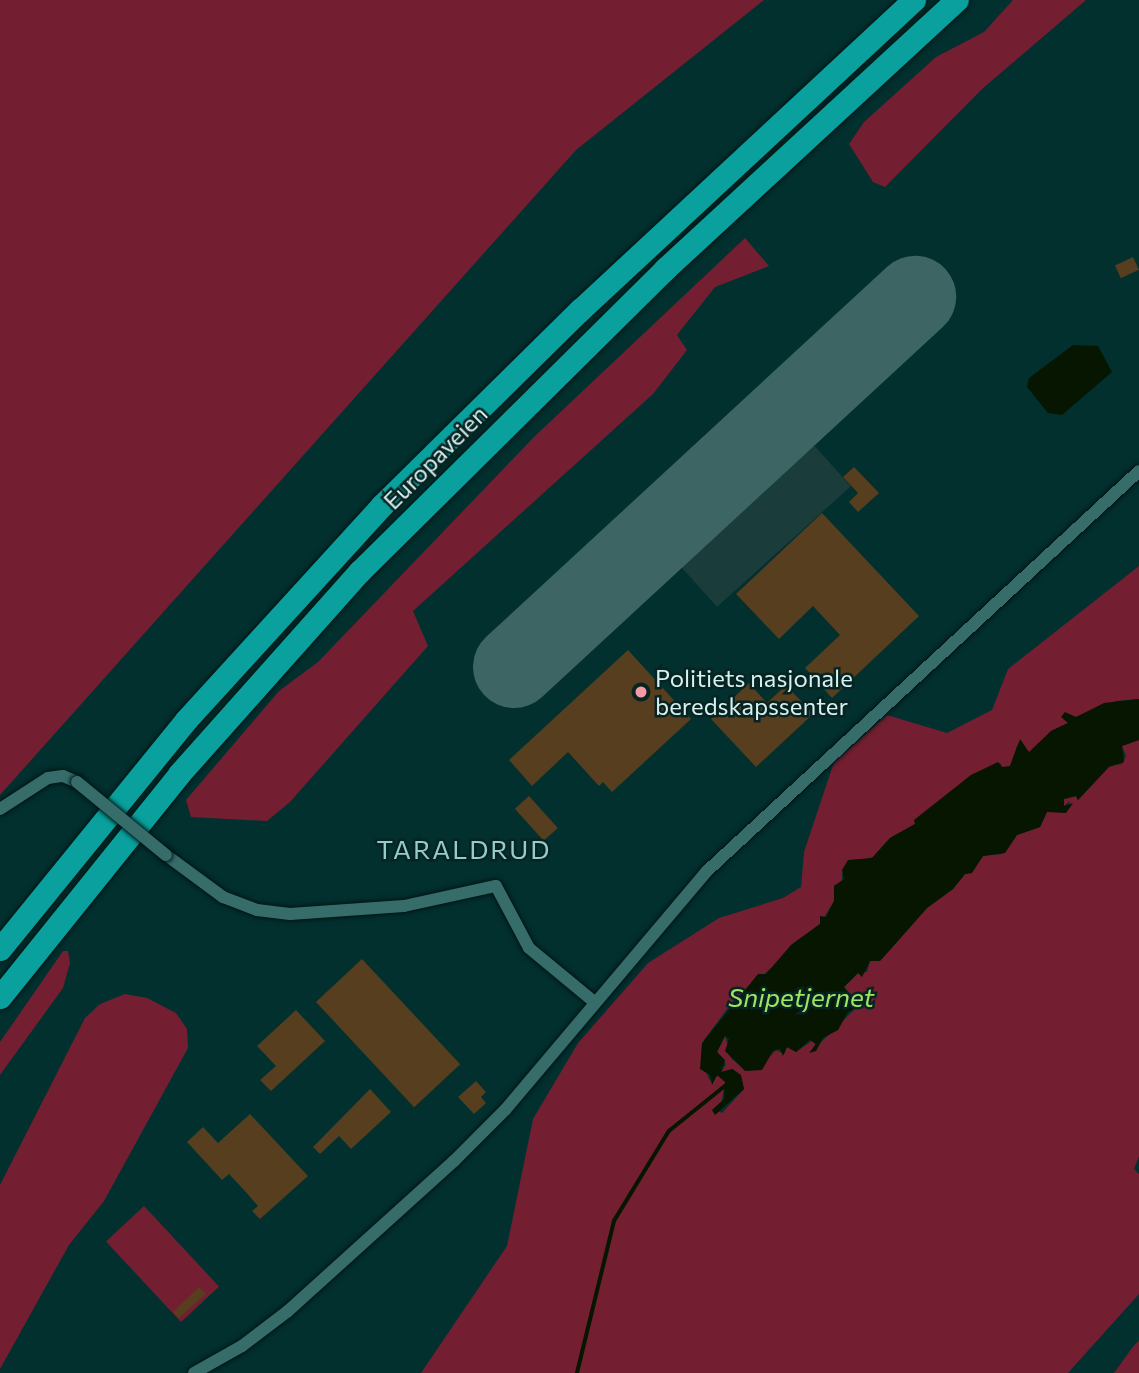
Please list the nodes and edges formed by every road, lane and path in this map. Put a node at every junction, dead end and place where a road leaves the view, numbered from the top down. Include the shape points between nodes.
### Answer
1 (914, 0) edge
2 (957, 0) edge
3 (1139, 471) edge
4 (0, 809) edge
5 (0, 948) edge
6 (0, 997) edge
7 (593, 1001) junction
8 (194, 1373) edge

1 - 5 highway, Europaveien via 589,301 391,496 186,720
2 - 6 highway, Europaveien via 637,295 360,571 179,774
3 - 7 street via 738,840
4 - 7 street, bridge via 48,778 63,776 77,782 223,897 257,910 290,915 404,906 496,886 528,948
7 - 8 street via 505,1110 454,1161 288,1311 242,1346

